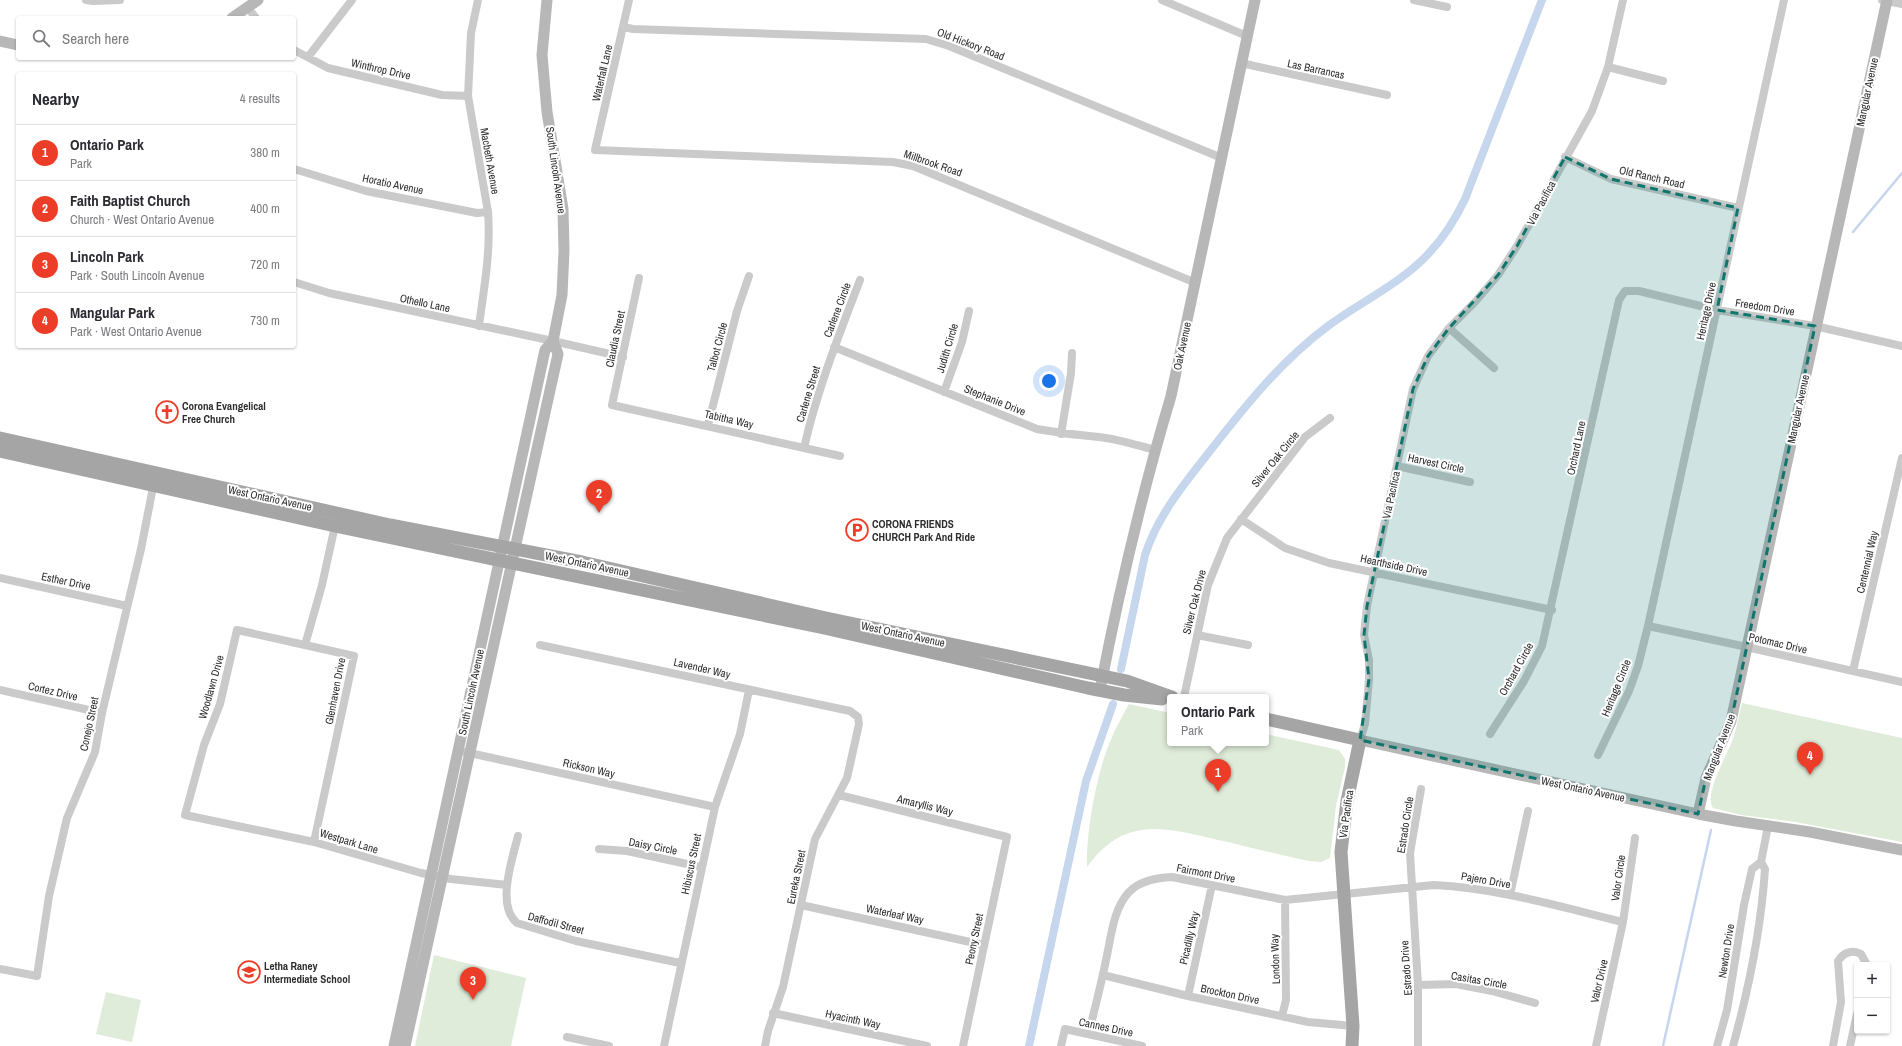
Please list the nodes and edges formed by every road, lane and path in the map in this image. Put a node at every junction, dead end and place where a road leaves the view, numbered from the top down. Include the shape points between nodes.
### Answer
1 (86, 0) edge
2 (120, 0) edge
3 (258, 0) edge
4 (352, 0) edge
5 (478, 0) edge
6 (547, 0) edge
7 (629, 0) edge
8 (1162, 0) edge
9 (1255, 0) edge
10 (1414, 0) edge
11 (1623, 0) edge
12 (1784, 0) edge
13 (1885, 0) edge
14 (1902, 4) edge
15 (1446, 7) dead end
16 (248, 8) junction
17 (235, 16) edge
18 (254, 16) edge
19 (623, 27) junction
20 (1247, 36) junction
21 (0, 41) edge
22 (16, 45) edge
23 (296, 51) edge
24 (308, 57) junction
25 (1241, 63) junction
26 (1608, 68) junction
27 (1663, 81) dead end
28 (1387, 95) dead end
29 (468, 96) junction
30 (595, 150) joint
31 (1565, 157) junction
32 (1222, 158) junction
33 (296, 169) edge
34 (1738, 208) junction
35 (488, 212) junction
36 (749, 276) dead end
37 (639, 278) dead end
38 (860, 280) dead end
39 (1196, 282) junction
40 (296, 283) edge
41 (1625, 291) joint
42 (1717, 310) junction
43 (969, 311) dead end
44 (479, 326) junction
45 (1816, 326) junction
46 (1449, 328) junction
47 (553, 341) junction
48 (1902, 346) edge
49 (834, 347) junction
50 (1072, 353) dead end
51 (623, 357) junction
52 (1494, 368) dead end
53 (944, 392) junction
54 (612, 405) joint
55 (1330, 418) dead end
56 (708, 425) junction
57 (1061, 434) junction
58 (0, 438) edge
59 (804, 448) junction
60 (1155, 450) junction
61 (0, 451) edge
62 (840, 456) dead end
63 (1902, 458) edge
64 (1398, 466) junction
65 (155, 479) junction
66 (1470, 482) dead end
67 (337, 513) junction
68 (1242, 518) junction
69 (334, 526) junction
70 (508, 548) junction
71 (505, 562) junction
72 (1374, 572) junction
73 (0, 578) edge
74 (127, 606) junction
75 (1552, 610) junction
76 (1648, 626) junction
77 (1197, 635) junction
78 (305, 645) junction
79 (540, 645) dead end
80 (1248, 645) dead end
81 (1746, 646) junction
82 (1853, 672) junction
83 (1103, 676) junction
84 (1902, 682) edge
85 (0, 690) edge
86 (750, 690) junction
87 (1100, 690) junction
88 (1185, 694) edge
89 (1167, 695) edge
90 (1167, 699) edge
91 (102, 713) junction
92 (858, 717) joint
93 (1269, 720) edge
94 (1490, 734) dead end
95 (1360, 740) junction
96 (464, 752) junction
97 (1598, 755) dead end
98 (1421, 789) dead end
99 (839, 795) junction
100 (715, 807) junction
101 (1528, 811) dead end
102 (1698, 814) junction
103 (185, 816) joint
104 (1768, 826) junction
105 (518, 836) dead end
106 (1007, 837) joint
107 (1635, 838) dead end
108 (314, 842) junction
109 (599, 849) dead end
110 (1902, 850) edge
111 (1761, 862) junction
112 (701, 867) junction
113 (437, 876) junction
114 (507, 885) junction
115 (1212, 885) junction
116 (1411, 888) junction
117 (1344, 894) junction
118 (1510, 895) junction
119 (1285, 900) junction
120 (801, 905) junction
121 (1623, 922) junction
122 (984, 945) junction
123 (1865, 962) edge
124 (680, 963) junction
125 (0, 969) edge
126 (1103, 975) junction
127 (1418, 985) junction
128 (1188, 996) junction
129 (1535, 1003) dead end
130 (774, 1013) junction
131 (1282, 1016) junction
132 (1092, 1020) dead end
133 (1353, 1026) junction
134 (1854, 1028) edge
135 (567, 1037) dead end
136 (394, 1046) edge
137 (405, 1046) edge
138 (609, 1046) edge
139 (664, 1046) edge
140 (765, 1046) edge
141 (927, 1046) edge
142 (963, 1046) edge
143 (1062, 1046) edge
144 (1142, 1046) edge
145 (1352, 1046) edge
146 (1418, 1046) edge
147 (1596, 1046) edge
148 (1717, 1046) edge
149 (1733, 1046) edge
150 (1833, 1046) edge
151 (1850, 1046) edge

1 - 2 street
3 - 16 main road
4 - 24 street
5 - 29 street, Macbeth Avenue via 472,33
6 - 47 main road, South Lincoln Avenue via 542,56 547,112 563,209 562,295
7 - 19 street, Waterfall Lane
8 - 20 street
9 - 20 main road, Oak Avenue
10 - 15 street
11 - 26 street, Via Pacifica
12 - 34 street, Heritage Drive
13 - 14 street
13 - 45 main road, Mangular Avenue
16 - 17 main road
16 - 18 street
19 - 30 street, Waterfall Lane
19 - 32 street, Old Hickory Road via 926,39 949,46
20 - 25 main road, Oak Avenue
21 - 22 main road
23 - 24 street, Winthrop Drive
24 - 29 street, Winthrop Drive via 328,68 381,81 442,95
25 - 28 street, Las Barrancas
25 - 32 main road, Oak Avenue
26 - 27 street
26 - 31 street, Via Pacifica via 1592,112
29 - 35 street, Macbeth Avenue
30 - 39 street, Millbrook Road via 893,162 913,166
31 - 34 street, Old Ranch Road via 1611,180
31 - 46 street, Via Pacifica via 1517,246 1498,275
32 - 39 main road, Oak Avenue
33 - 35 street, Horatio Avenue via 366,191 477,213
34 - 42 street, Heritage Drive
35 - 44 street, Macbeth Avenue via 488,269
36 - 56 street, Talbot Circle via 737,311
37 - 51 street, Claudia Street
38 - 49 street, Carlene Circle
39 - 60 main road, Oak Avenue via 1171,396
40 - 44 street, Othello Lane via 329,293
41 - 42 street, Freedom Drive via 1639,291
41 - 75 street, Orchard Lane via 1619,300
42 - 45 street, Freedom Drive
42 - 76 street, Heritage Drive
43 - 53 street, Judith Circle via 962,342
44 - 47 street, Othello Lane
45 - 48 street, Freedom Drive
45 - 81 main road, Mangular Avenue
46 - 52 street
46 - 64 street, Via Pacifica via 1428,356 1414,389
47 - 51 street, Othello Lane
47 - 70 main road, South Lincoln Avenue via 545,350
49 - 53 street, Stephanie Drive
49 - 59 street, Carlene Street via 811,416
50 - 57 street
51 - 54 street, Claudia Street
53 - 57 street, Stephanie Drive via 1013,420
54 - 56 street, Tabitha Way
55 - 68 street, Silver Oak Circle via 1305,437
56 - 59 street, Tabitha Way
57 - 60 street, Stephanie Drive via 1099,437
58 - 65 main road, West Ontario Avenue
59 - 62 street, Tabitha Way
60 - 83 main road, Oak Avenue via 1128,556
61 - 65 main road, West Ontario Avenue
63 - 82 street, Centennial Way
64 - 66 street, Harvest Circle
64 - 72 street, Via Pacifica
65 - 67 main road, West Ontario Avenue
65 - 69 main road, West Ontario Avenue
65 - 74 street, Conejo Street
67 - 69 street
67 - 70 main road, West Ontario Avenue
68 - 72 street, Hearthside Drive via 1285,548 1329,563
68 - 77 street, Silver Oak Drive via 1227,538 1215,564
69 - 71 main road, West Ontario Avenue
69 - 78 street via 322,585
70 - 71 main road, South Lincoln Avenue
70 - 83 main road, West Ontario Avenue
71 - 87 main road, West Ontario Avenue via 824,628
71 - 96 main road, South Lincoln Avenue
72 - 75 street, Hearthside Drive
72 - 95 street, Via Pacifica via 1364,635 1369,660 1369,679 1365,724
73 - 74 street, Esther Drive
74 - 91 street, Conejo Street
75 - 94 street, Orchard Circle via 1542,646 1524,681
76 - 81 street, Potomac Drive
76 - 97 street, Heritage Circle via 1629,691
77 - 80 street
77 - 88 street, Silver Oak Drive
78 - 103 street, Woodlawn Drive via 238,630 220,704 204,745
78 - 108 street, Glenhaven Drive via 354,656
79 - 86 street, Lavender Way
81 - 82 street, Potomac Drive
81 - 102 main road, Mangular Avenue via 1731,721 1706,778
82 - 84 street, Potomac Drive
83 - 87 main road, Oak Avenue
83 - 89 main road, West Ontario Avenue via 1127,681
85 - 91 street, Cortez Drive
86 - 92 street, Lavender Way via 850,711
86 - 100 street, Hibiscus Street via 740,734
87 - 90 main road, West Ontario Avenue
91 - 125 street, Conejo Street via 95,752 67,818 49,896 37,976
92 - 99 street, Eureka Street via 859,724 847,778
93 - 95 main road, West Ontario Avenue
95 - 102 main road, West Ontario Avenue
95 - 117 main road, Via Pacifica via 1347,801 1341,852
96 - 100 street, Rickson Way
96 - 113 main road, South Lincoln Avenue
98 - 116 street, Estrado Circle via 1410,853
99 - 106 street, Amaryllis Way
99 - 120 street, Eureka Street via 815,839
100 - 112 street, Hibiscus Street
101 - 118 street
102 - 104 main road, West Ontario Avenue
103 - 108 street, Westpark Lane
104 - 110 main road, West Ontario Avenue
104 - 111 street, Newton Drive
105 - 114 street, Daffodil Street
106 - 122 street, Peony Street
107 - 121 street, Valor Circle
108 - 113 street, Westpark Lane
109 - 112 street, Daisy Circle via 627,851
111 - 148 street, Newton Drive via 1752,869 1730,996
111 - 149 street, Newton Drive via 1765,870 1755,954
112 - 124 street, Hibiscus Street
113 - 114 street, Westpark Lane
113 - 136 main road, South Lincoln Avenue
113 - 137 main road, South Lincoln Avenue
114 - 124 street, Daffodil Street via 508,912 517,924 576,941
115 - 119 street, Fairmont Drive
115 - 126 street, Fairmont Drive via 1172,877 1154,878 1130,891 1120,905 1114,922
115 - 128 street, Picadilly Way
116 - 117 street, Pajero Drive
116 - 118 street, Pajero Drive via 1434,885 1459,886
116 - 127 street, Estrado Drive
117 - 119 street, Fairmont Drive
117 - 133 main road, Via Pacifica
118 - 121 street, Pajero Drive
119 - 131 street, London Way via 1286,1000
120 - 122 street, Waterleaf Way
120 - 130 street, Eureka Street via 783,987
121 - 147 street, Valor Drive
122 - 142 street, Peony Street
123 - 150 street via 1861,954 1853,951 1844,954 1838,961 1841,1002
124 - 139 street, Hibiscus Street
126 - 128 street, Brockton Drive
126 - 132 street, Fairmont Drive
127 - 129 street, Casitas Circle via 1456,984
127 - 146 street, Estrado Drive
128 - 131 street, Brockton Drive
130 - 140 street, Eureka Street
130 - 141 street, Hyacinth Way
131 - 133 street, Brockton Drive via 1308,1022
133 - 145 main road, Via Pacifica
134 - 151 street
135 - 138 street
143 - 144 street, Cannes Drive via 1065,1030

